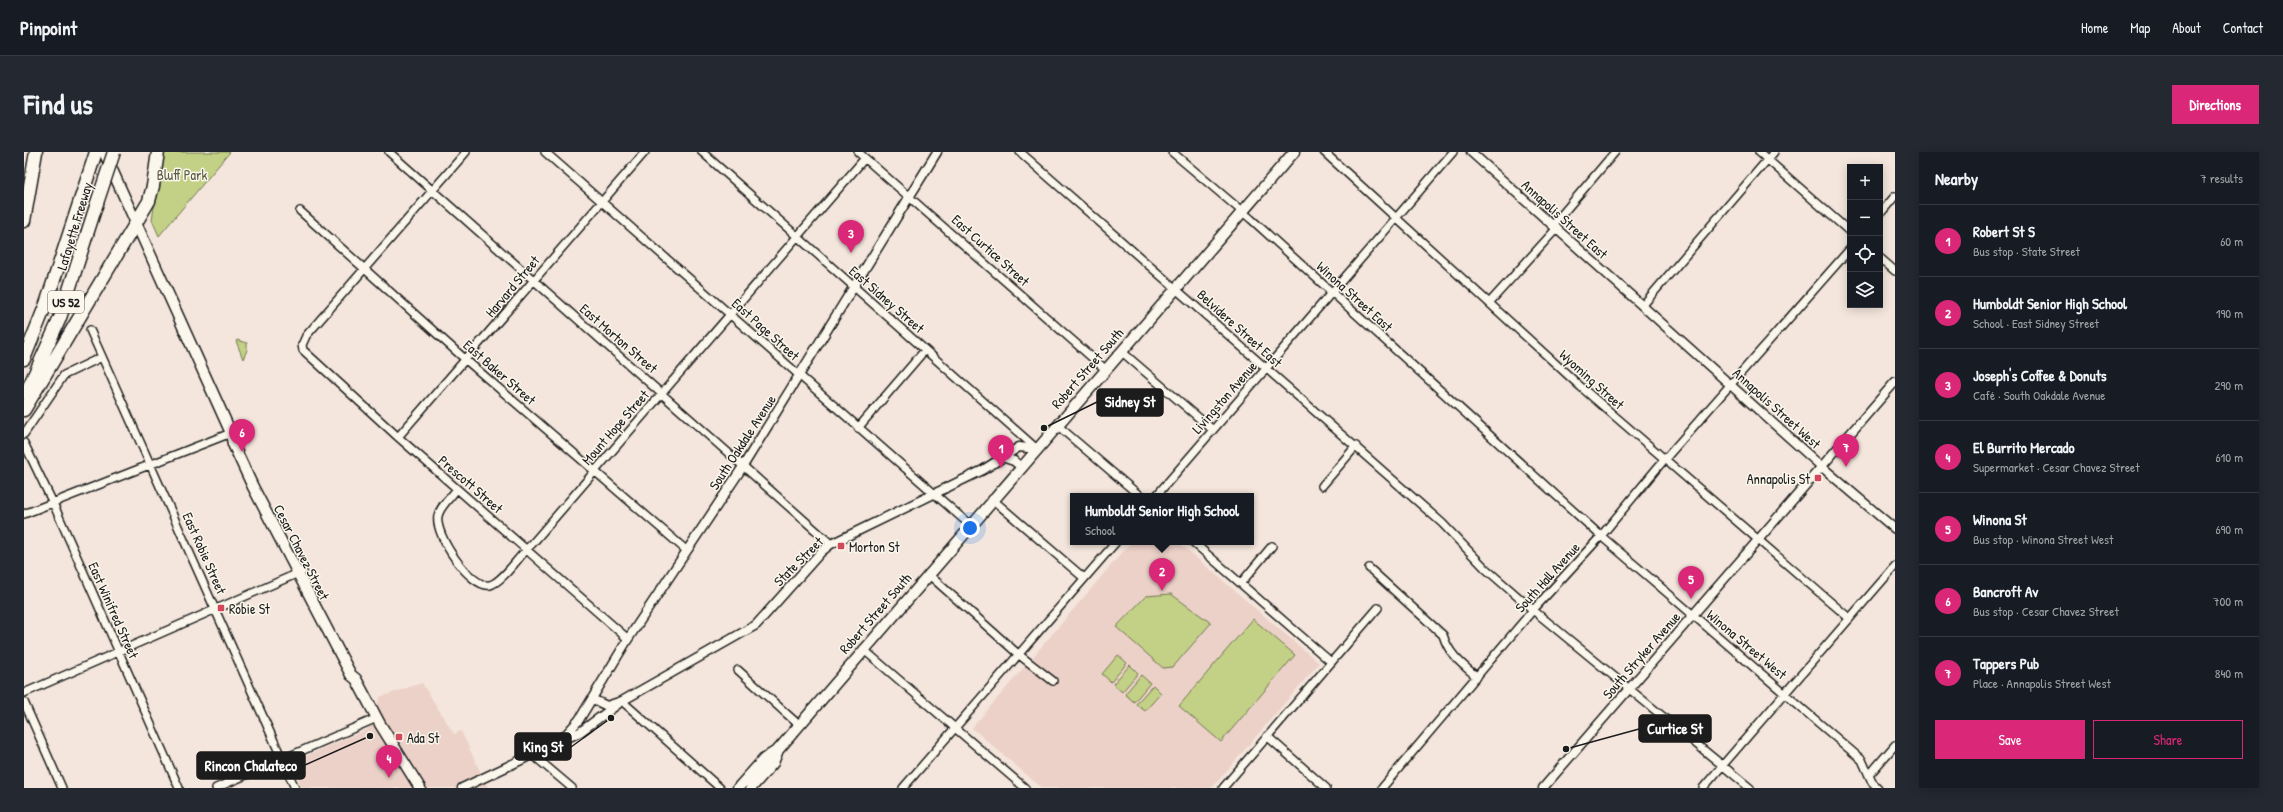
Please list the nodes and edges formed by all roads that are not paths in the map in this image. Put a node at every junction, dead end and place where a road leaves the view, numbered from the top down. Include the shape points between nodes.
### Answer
1 (36, 152) edge
2 (96, 152) edge
3 (104, 152) edge
4 (114, 152) edge
5 (158, 152) edge
6 (389, 152) edge
7 (466, 152) edge
8 (545, 152) edge
9 (645, 152) edge
10 (702, 152) edge
11 (858, 152) edge
12 (937, 152) edge
13 (1020, 152) edge
14 (1172, 152) edge
15 (1294, 152) edge
16 (1324, 152) edge
17 (1453, 152) edge
18 (1471, 152) edge
19 (1615, 152) edge
20 (1759, 152) edge
21 (1774, 152) edge
22 (865, 158) junction
23 (1767, 160) junction
24 (433, 190) junction
25 (1895, 196) edge
26 (909, 197) junction
27 (601, 202) junction
28 (1883, 210) edge
29 (300, 211) dead end
30 (1242, 212) junction
31 (1396, 218) junction
32 (24, 220) edge
33 (136, 222) junction
34 (1555, 227) junction
35 (1847, 229) edge
36 (797, 237) junction
37 (1847, 252) edge
38 (1883, 261) edge
39 (364, 268) junction
40 (1895, 271) edge
41 (533, 281) junction
42 (853, 286) junction
43 (1175, 288) junction
44 (1332, 293) junction
45 (1489, 303) junction
46 (1643, 305) junction
47 (730, 315) junction
48 (90, 330) dead end
49 (925, 350) junction
50 (1121, 351) junction
51 (102, 357) junction
52 (24, 359) edge
53 (466, 360) junction
54 (1105, 369) junction
55 (1266, 369) junction
56 (799, 376) junction
57 (1895, 382) edge
58 (1732, 386) junction
59 (661, 394) junction
60 (24, 397) edge
61 (24, 410) edge
62 (1057, 425) junction
63 (858, 428) junction
64 (1213, 430) junction
65 (231, 433) junction
66 (24, 434) edge
67 (398, 437) junction
68 (24, 444) edge
69 (1356, 446) junction
70 (1037, 449) junction
71 (1004, 458) junction
72 (1519, 460) joint
73 (1664, 461) junction
74 (151, 464) junction
75 (743, 466) junction
76 (1021, 467) junction
77 (1822, 467) junction
78 (594, 472) junction
79 (1322, 486) dead end
80 (458, 489) junction
81 (934, 493) junction
82 (1136, 493) edge
83 (1159, 493) edge
84 (992, 500) junction
85 (53, 503) junction
86 (24, 514) edge
87 (970, 525) junction
88 (1895, 529) edge
89 (1602, 536) junction
90 (1757, 540) junction
91 (831, 544) junction
92 (1113, 545) edge
93 (1196, 545) edge
94 (1272, 546) dead end
95 (526, 549) junction
96 (686, 550) junction
97 (1895, 566) edge
98 (1369, 568) dead end
99 (301, 572) junction
100 (928, 574) junction
101 (1084, 578) junction
102 (1240, 583) junction
103 (215, 608) junction
104 (1378, 608) dead end
105 (1533, 610) junction
106 (1693, 615) junction
107 (1849, 618) junction
108 (628, 639) junction
109 (863, 649) junction
110 (119, 653) junction
111 (1018, 654) junction
112 (1331, 662) junction
113 (738, 670) dead end
114 (1477, 677) junction
115 (1053, 681) dead end
116 (1629, 690) junction
117 (24, 693) edge
118 (1785, 694) junction
119 (592, 699) junction
120 (622, 701) junction
121 (24, 702) edge
122 (377, 718) junction
123 (799, 725) junction
124 (954, 729) junction
125 (1267, 736) junction
126 (561, 740) junction
127 (1895, 745) edge
128 (778, 750) junction
129 (533, 755) junction
130 (282, 760) junction
131 (1721, 766) junction
132 (1870, 774) junction
133 (739, 787) edge
134 (62, 788) edge
135 (179, 788) edge
136 (216, 788) edge
137 (295, 788) edge
138 (420, 788) edge
139 (462, 788) edge
140 (572, 788) edge
141 (720, 788) edge
142 (751, 788) edge
143 (903, 788) edge
144 (1025, 788) edge
145 (1223, 788) edge
146 (1326, 788) edge
147 (1382, 788) edge
148 (1543, 788) edge
149 (1703, 788) edge
150 (1750, 788) edge
151 (1878, 788) edge

1 - 32 highway
2 - 52 highway, Lafayette Freeway / US 52 via 46,304
3 - 33 main road, Cesar Chavez Street
4 - 60 highway, Lafayette Freeway / US 52, bridge via 60,318
5 - 33 highway via 150,197
6 - 24 street, East Morton Street
7 - 24 street
8 - 27 street, East Page Street
9 - 27 street, Harvard Street
10 - 36 street, East Sidney Street
11 - 22 street, East Curtice Street
12 - 26 street, South Oakdale Avenue
13 - 43 street, Belvidere Street East
14 - 30 street, Winona Street East
15 - 30 main road, Robert Street South
16 - 31 street, Wyoming Street
17 - 31 street, Livingston Avenue
18 - 34 street, Annapolis Street East
19 - 34 street
20 - 23 street
21 - 23 street
22 - 26 street, East Curtice Street
22 - 36 street, Mount Hope Street
23 - 35 street
23 - 46 street
24 - 39 street
24 - 41 street, East Morton Street
25 - 28 street
26 - 42 street, South Oakdale Avenue
26 - 54 street, East Curtice Street
27 - 41 street, Harvard Street
27 - 47 street, East Page Street
29 - 39 street, East Baker Street
30 - 43 main road, Robert Street South
30 - 44 street, Winona Street East
31 - 44 street, Livingston Avenue
31 - 45 street, Wyoming Street
33 - 61 highway
33 - 65 main road, Cesar Chavez Street
34 - 45 street
34 - 46 street, Annapolis Street East
36 - 42 street, East Sidney Street
36 - 47 street, Mount Hope Street
37 - 58 street, South Hall Avenue
38 - 40 street
39 - 53 street, East Baker Street
39 - 67 street, Prescott Street via 306,336 302,345 306,355
41 - 53 street, Harvard Street
41 - 59 street, East Morton Street
42 - 49 street, East Sidney Street
42 - 56 street, South Oakdale Avenue
43 - 50 main road, Robert Street South
43 - 55 street, Belvidere Street East
44 - 55 street, Livingston Avenue
44 - 72 street, Winona Street East
45 - 73 street, Wyoming Street
46 - 58 street, Annapolis Street West
47 - 56 street, East Page Street
47 - 59 street, Mount Hope Street
48 - 51 street, East Robie Street
49 - 63 street
49 - 70 street, East Sidney Street
50 - 54 main road, Robert Street South
50 - 64 street
51 - 66 street via 64,375
51 - 74 street, East Robie Street
53 - 67 street, Harvard Street
53 - 78 street, East Baker Street
54 - 62 main road, Robert Street South
55 - 64 street, Livingston Avenue
55 - 69 street, Belvidere Street East
56 - 63 street, East Page Street
56 - 75 street, South Oakdale Avenue
57 - 77 street, South Stryker Avenue
58 - 73 street, South Hall Avenue
58 - 77 street, Annapolis Street West
59 - 75 street, East Morton Street
59 - 78 street, Mount Hope Street
62 - 70 main road, Robert Street South
62 - 82 street
63 - 81 street, East Page Street
64 - 83 street, Livingston Avenue
65 - 74 street
65 - 99 main road, Cesar Chavez Street via 233,444 253,487
67 - 80 street, Prescott Street
68 - 85 street, East Winifred Street
69 - 79 street
69 - 105 street, Belvidere Street East
70 - 71 street, State Street via 1019,448
70 - 76 main road, Robert Street South
71 - 76 street via 1014,461
71 - 81 street, State Street
72 - 89 street, Winona Street West
73 - 89 street, South Hall Avenue
73 - 90 street, Wyoming Street
74 - 85 street
74 - 103 street, East Robie Street
75 - 91 street, East Morton Street
75 - 96 street, South Oakdale Avenue
76 - 84 main road, Robert Street South
77 - 88 street, Annapolis Street West
77 - 90 street, South Stryker Avenue
78 - 95 street, Mount Hope Street
78 - 96 street, East Baker Street
80 - 95 street, Prescott Street
80 - 95 street, Mount Hope Street via 440,511 437,522 447,549 475,580 485,585 495,583
81 - 87 street, East Page Street
81 - 91 street, State Street
84 - 87 main road, Robert Street South
84 - 101 street
85 - 86 street
85 - 110 street, East Winifred Street
87 - 100 main road, Robert Street South
89 - 105 street, South Hall Avenue
89 - 106 street, Winona Street West
90 - 106 street, South Stryker Avenue
90 - 107 street, Wyoming Street
91 - 120 street, State Street via 756,625
92 - 101 street
93 - 102 street
94 - 102 street
95 - 108 street, Prescott Street
96 - 108 street, South Oakdale Avenue
97 - 107 street
98 - 114 street via 1443,635 1453,656
99 - 103 street
99 - 122 main road, Cesar Chavez Street via 350,675 356,679
100 - 109 main road, Robert Street South
100 - 111 street
101 - 111 street
102 - 112 street
103 - 110 street
103 - 130 street, East Robie Street
104 - 112 street
105 - 114 street, South Hall Avenue
105 - 116 street, Belvidere Street East
106 - 116 street, South Stryker Avenue
106 - 118 street, Winona Street West
107 - 118 street
108 - 119 street, South Oakdale Avenue
109 - 123 main road, Robert Street South
109 - 124 street
110 - 117 street
110 - 135 street, East Winifred Street
111 - 115 street
111 - 124 street
112 - 125 street
113 - 123 street
114 - 147 street, South Hall Avenue
116 - 131 street, Belvidere Street East
116 - 148 street, South Stryker Avenue
118 - 131 street
118 - 132 street, Winona Street West via 1862,760
119 - 120 street, State Street via 607,706
119 - 126 street, South Oakdale Avenue via 576,724
120 - 126 street, State Street via 584,730
120 - 141 street
121 - 134 street
122 - 130 street
122 - 138 main road, Cesar Chavez Street
123 - 128 main road, Robert Street South
124 - 143 street
124 - 144 street
125 - 145 street
125 - 146 street
126 - 129 street, State Street
127 - 132 street
128 - 133 main road, Robert Street South via 764,758
128 - 142 main road, Robert Street South via 773,763
129 - 139 street, State Street
129 - 140 street
130 - 136 street
130 - 137 street, East Robie Street
131 - 149 street
131 - 150 street, Belvidere Street East
132 - 151 street, Winona Street West via 1872,782

